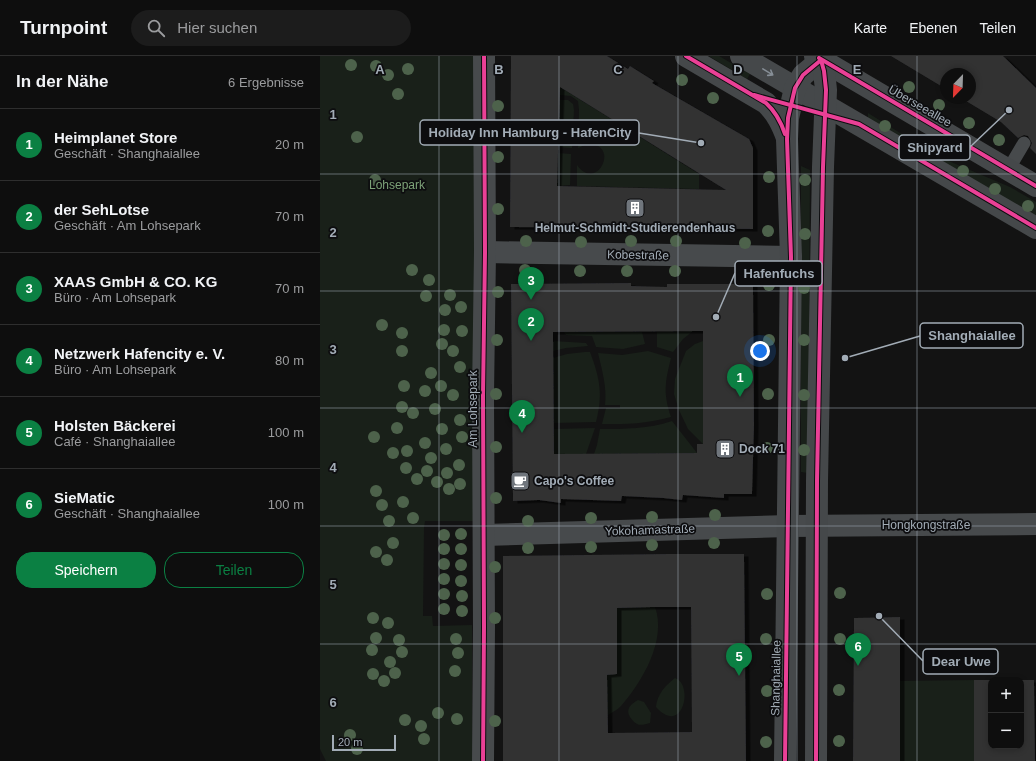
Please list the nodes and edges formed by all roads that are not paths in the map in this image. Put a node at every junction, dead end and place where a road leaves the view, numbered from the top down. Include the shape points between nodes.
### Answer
1 (484, 56) edge
2 (686, 56) edge
3 (741, 56) edge
4 (818, 58) edge
5 (795, 88) junction
6 (825, 105) junction
7 (787, 140) junction
8 (1024, 143) dead end
9 (1008, 170) junction
10 (1036, 186) edge
11 (1036, 228) edge
12 (485, 252) junction
13 (791, 258) junction
14 (1036, 524) edge
15 (788, 526) junction
16 (817, 526) junction
17 (484, 535) junction
18 (483, 761) edge
19 (785, 761) edge
20 (816, 761) edge

1 - 12 street, Am Lohsepark
2 - 7 main road via 766,103 781,121
3 -> 5 main road
4 - 5 main road, Shanghaiallee
4 - 6 main road via 824,71
4 - 9 main road, Überseeallee
5 - 6 main road
5 - 7 main road, Shanghaiallee via 788,118
6 - 11 main road
6 - 16 main road
7 - 13 main road, Shanghaiallee
8 - 9 lane
9 - 10 main road, Überseeallee
12 - 13 street, Kobestraße
12 - 17 street, Am Lohsepark
13 - 15 main road, Shanghaiallee
14 - 16 street, Hongkongstraße
15 - 16 street, Yokohamastraße
15 - 17 street, Yokohamastraße
15 - 19 main road, Shanghaiallee
16 - 20 main road
17 - 18 street, Am Lohsepark

